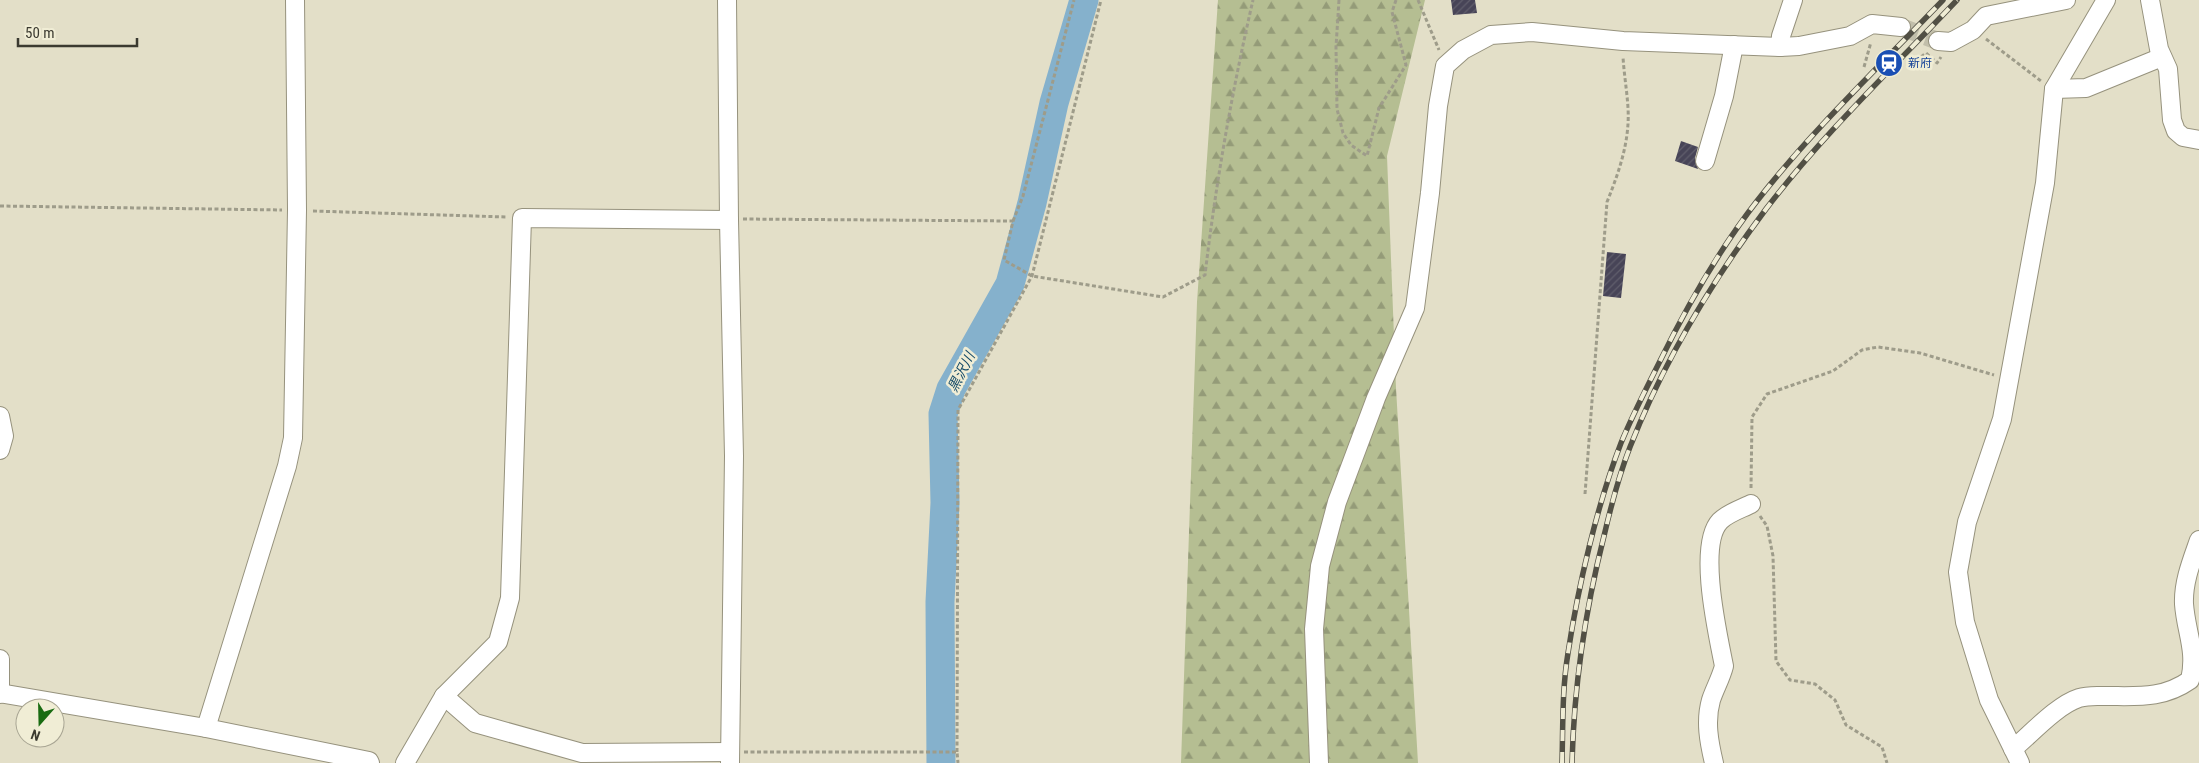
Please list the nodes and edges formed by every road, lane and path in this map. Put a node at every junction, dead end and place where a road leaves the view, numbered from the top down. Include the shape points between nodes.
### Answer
1 (294, 0) edge
2 (727, 0) edge
3 (1074, 0) edge
4 (1102, 0) edge
5 (1253, 0) edge
6 (1339, 0) edge
7 (1396, 0) edge
8 (1418, 0) edge
9 (1793, 0) edge
10 (2066, 0) edge
11 (2106, 0) edge
12 (2150, 0) edge
13 (1901, 27) tunnel mouth
14 (1973, 30) junction
15 (1623, 40) junction
16 (1871, 41) dead end
17 (1938, 41) tunnel mouth
18 (1734, 45) junction
19 (1780, 46) junction
20 (2162, 57) junction
21 (1445, 66) junction
22 (1864, 67) dead end
23 (2054, 88) junction
24 (2199, 140) edge
25 (1705, 161) dead end
26 (0, 206) edge
27 (297, 210) junction
28 (522, 218) junction
29 (729, 220) junction
30 (1013, 221) junction
31 (1032, 276) junction
32 (2009, 380) junction
33 (0, 416) edge
34 (0, 450) edge
35 (1585, 494) dead end
36 (1751, 504) junction
37 (2199, 540) edge
38 (0, 659) edge
39 (0, 693) edge
40 (444, 696) junction
41 (206, 728) junction
42 (958, 752) junction
43 (2016, 756) edge
44 (730, 757) edge
45 (370, 763) edge
46 (405, 763) edge
47 (958, 763) edge
48 (1318, 763) edge
49 (1714, 763) edge
50 (1887, 763) edge

1 - 27 street
2 - 29 street
3 - 30 path via 1023,196
4 - 31 path
5 - 31 path via 1214,193 1205,274 1163,297
6 - 7 path via 1337,109 1343,133 1351,145 1367,156 1379,108 1406,65 1392,12
8 - 21 path
9 - 19 street via 1780,36
10 - 14 street via 1986,16
11 - 23 street
12 - 20 street
13 - 19 street via 1872,24 1850,36 1799,46
14 - 17 street via 1951,42
14 - 23 path via 2048,87
15 - 18 street
15 - 21 street via 1532,32 1491,35 1464,50
15 - 35 path via 1627,138 1621,166 1607,202
16 - 22 path
18 - 19 street
18 - 25 street via 1724,96
20 - 23 street via 2086,88
20 - 24 street via 2168,69 2172,120 2176,131 2183,137
21 - 48 street via 1415,308 1376,398 1337,502 1320,566 1314,628
23 - 32 street via 2045,183
26 - 27 path
27 - 28 path
27 - 41 street via 293,438
28 - 29 street
28 - 40 street via 510,598 498,642
29 - 30 path
29 - 44 street via 734,456
30 - 31 path via 1004,260
31 - 42 path via 958,410
32 - 36 path via 1920,353 1878,346 1862,350 1833,371 1767,394 1752,417
32 - 43 street via 2002,419 1967,522 1958,572 1965,622 1989,700
33 - 34 street via 4,436
36 - 49 street via 1720,521 1710,545 1709,573 1724,666 1711,700 1709,719 1708,737
36 - 50 path via 1767,526 1773,556 1776,661 1790,680 1816,684 1835,700 1846,725 1882,747
37 - 43 street via 2185,586 2184,602 2194,663 2190,680 2177,690 2156,695 2078,698 2062,708
38 - 39 street
39 - 41 street
40 - 44 street via 475,723 582,754
40 - 46 street
41 - 45 street
42 - 44 path
42 - 47 path

